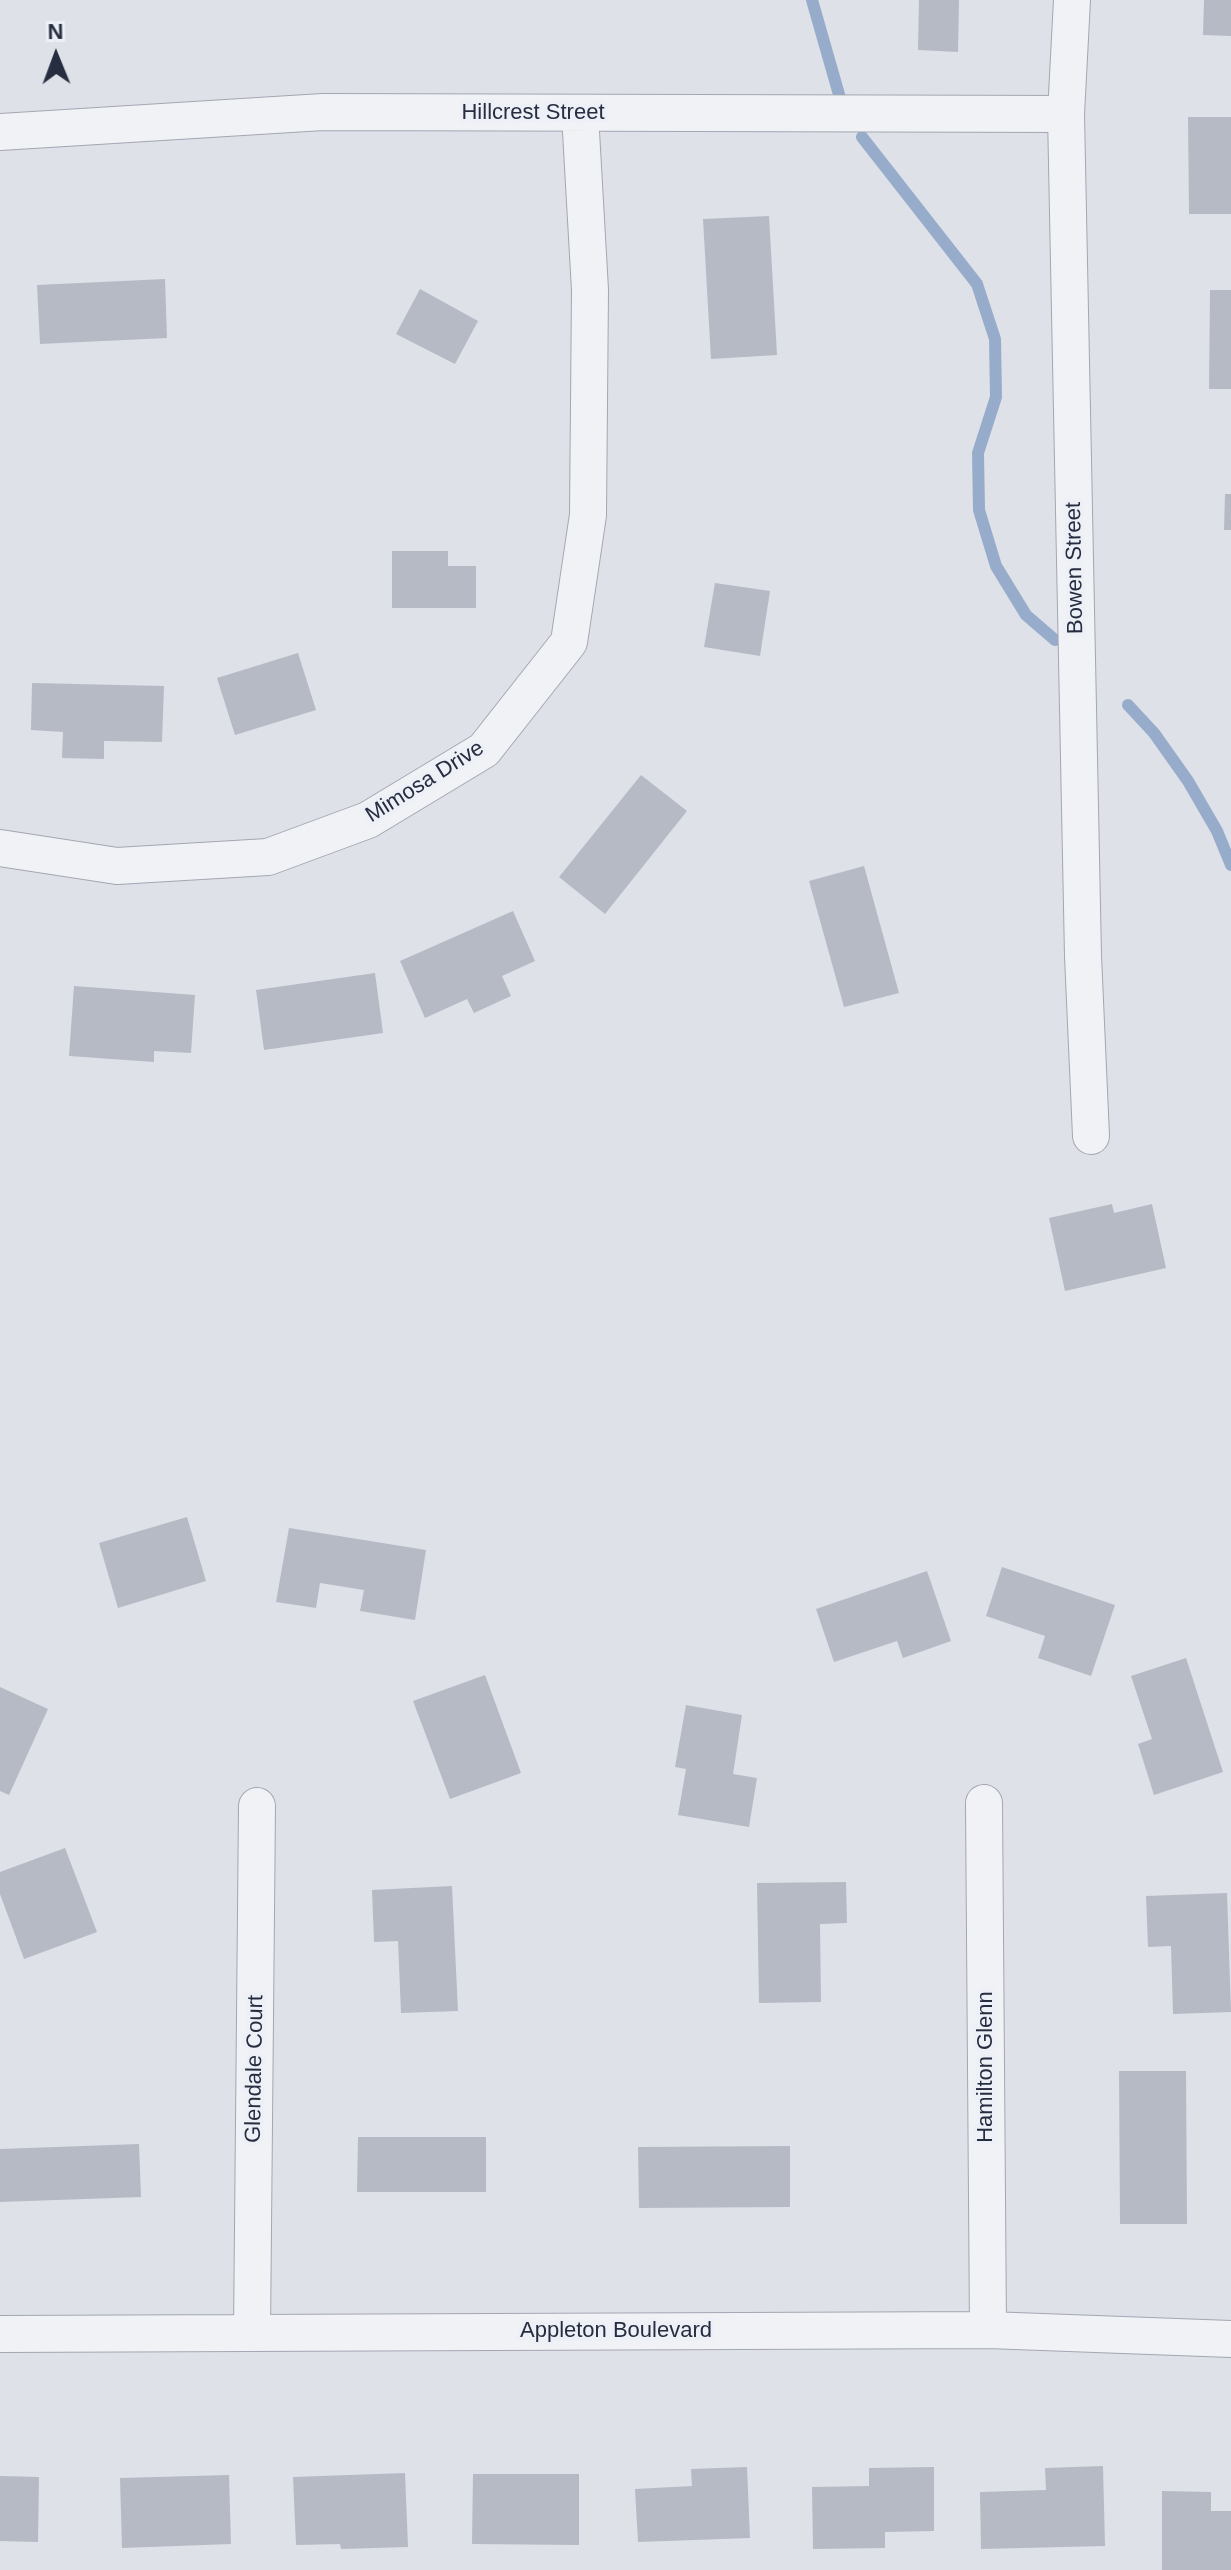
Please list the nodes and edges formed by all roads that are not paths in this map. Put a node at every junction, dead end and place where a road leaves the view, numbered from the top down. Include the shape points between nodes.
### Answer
1 (1072, 0) edge
2 (580, 114) junction
3 (1066, 114) junction
4 (0, 132) edge
5 (0, 848) edge
6 (1091, 1136) dead end
7 (984, 1803) dead end
8 (257, 1806) dead end
9 (988, 2330) junction
10 (252, 2332) junction
11 (0, 2334) edge
12 (1231, 2339) edge

1 - 3 street, Bowen Street
2 - 3 street, Hillcrest Street
2 - 4 street, Hillcrest Street via 323,112
2 - 5 street, Mimosa Drive via 590,290 588,515 569,642 560,654 484,750 368,820 268,857 117,866
3 - 6 street, Bowen Street
7 - 9 street, Hamilton Glenn
8 - 10 street, Glendale Court
9 - 10 street, Appleton Boulevard
9 - 12 street, Appleton Boulevard
10 - 11 street, Appleton Boulevard

